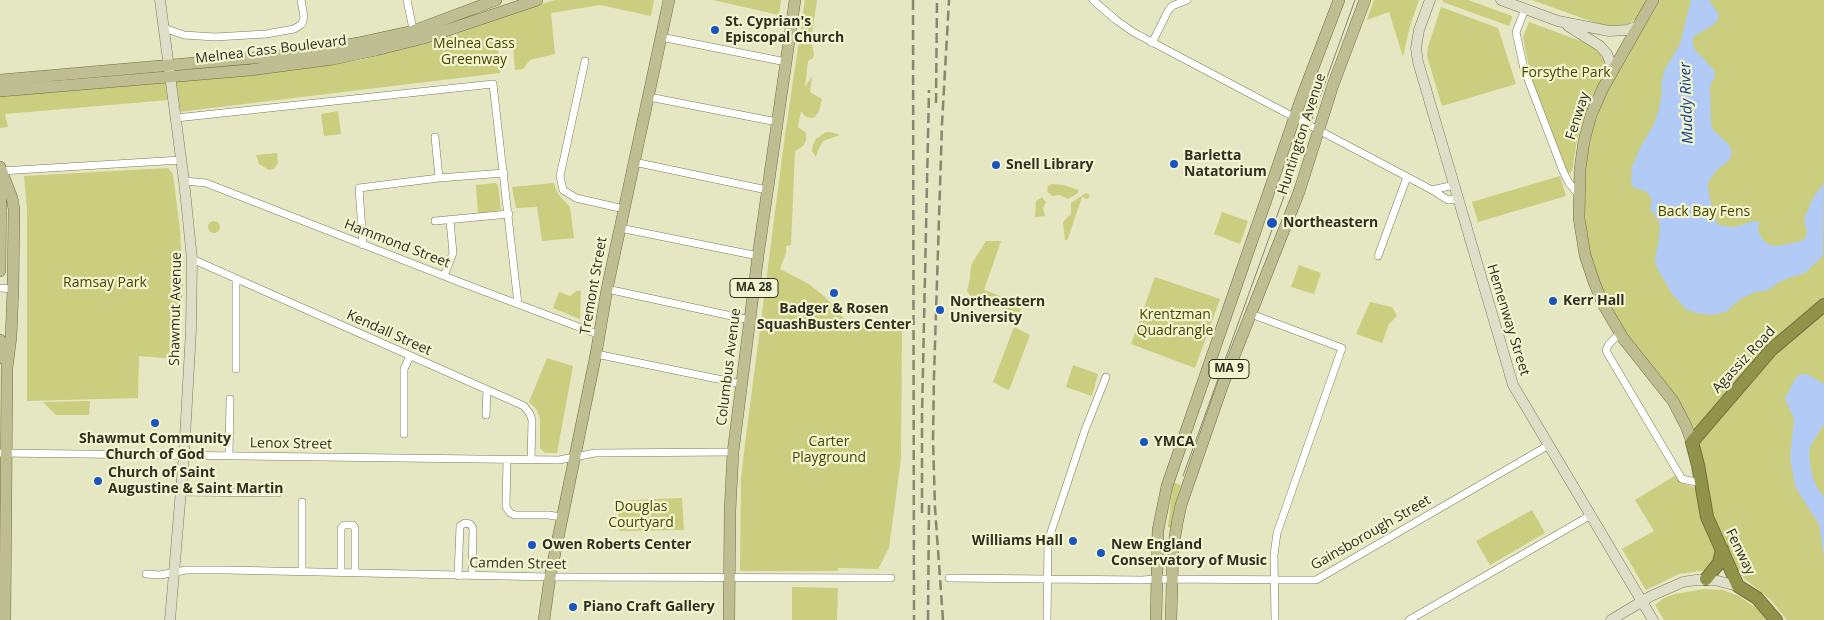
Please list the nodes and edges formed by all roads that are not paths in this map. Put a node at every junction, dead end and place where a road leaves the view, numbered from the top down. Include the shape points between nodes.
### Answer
1 (160, 0) edge
2 (301, 0) edge
3 (407, 0) edge
4 (488, 0) edge
5 (496, 0) edge
6 (538, 0) edge
7 (669, 0) edge
8 (795, 0) edge
9 (1093, 0) edge
10 (1187, 0) edge
11 (1339, 0) edge
12 (1365, 0) edge
13 (1430, 0) edge
14 (1502, 0) edge
15 (1653, 0) edge
16 (475, 8) junction
17 (1524, 9) junction
18 (1558, 21) junction
19 (1638, 26) junction
20 (164, 28) junction
21 (414, 36) junction
22 (661, 38) junction
23 (1152, 43) junction
24 (585, 61) dead end
25 (786, 62) junction
26 (1613, 69) junction
27 (170, 71) junction
28 (0, 80) edge
29 (0, 91) edge
30 (649, 97) junction
31 (176, 118) junction
32 (1295, 118) junction
33 (777, 122) junction
34 (1318, 131) junction
35 (435, 137) dead end
36 (182, 160) junction
37 (634, 162) junction
38 (0, 169) edge
39 (504, 173) junction
40 (1407, 177) junction
41 (439, 178) junction
42 (184, 181) junction
43 (1454, 185) junction
44 (768, 190) junction
45 (1432, 190) junction
46 (1578, 194) junction
47 (1458, 199) junction
48 (624, 209) junction
49 (508, 214) junction
50 (450, 221) junction
51 (435, 222) dead end
52 (620, 228) junction
53 (363, 245) junction
54 (758, 256) junction
55 (1378, 256) dead end
56 (192, 260) junction
57 (0, 271) edge
58 (444, 276) junction
59 (236, 279) junction
60 (0, 288) edge
61 (13, 289) junction
62 (607, 289) junction
63 (518, 304) junction
64 (1824, 305) edge
65 (1251, 314) junction
66 (750, 320) junction
67 (1620, 334) junction
68 (600, 335) junction
69 (0, 340) edge
70 (596, 354) junction
71 (410, 356) junction
72 (236, 370) dead end
73 (5, 373) edge
74 (1106, 377) dead end
75 (742, 384) junction
76 (486, 390) junction
77 (230, 399) dead end
78 (486, 415) dead end
79 (404, 434) dead end
80 (1692, 442) junction
81 (1549, 445) junction
82 (733, 452) junction
83 (3, 453) edge
84 (184, 455) junction
85 (228, 456) junction
86 (576, 457) junction
87 (507, 460) junction
88 (531, 460) junction
89 (1701, 483) junction
90 (182, 492) junction
91 (278, 493) dead end
92 (302, 502) dead end
93 (1591, 515) junction
94 (562, 517) junction
95 (1722, 549) junction
96 (176, 571) junction
97 (302, 572) junction
98 (341, 573) junction
99 (355, 573) junction
100 (146, 574) dead end
101 (458, 576) junction
102 (472, 576) junction
103 (550, 577) junction
104 (729, 578) junction
105 (891, 578) dead end
106 (949, 578) dead end
107 (1048, 579) junction
108 (1156, 579) junction
109 (1172, 580) junction
110 (1275, 580) junction
111 (1706, 580) junction
112 (1738, 586) junction
113 (1642, 601) junction
114 (1155, 618) edge
115 (5, 620) edge
116 (170, 620) edge
117 (538, 620) edge
118 (544, 620) edge
119 (729, 620) edge
120 (1047, 620) edge
121 (1171, 620) edge
122 (1275, 620) edge
123 (1409, 620) edge
124 (1611, 620) edge
125 (1653, 620) edge
126 (1776, 620) edge

1 - 20 main road, Shawmut Avenue
2 - 20 street via 304,17 302,24 294,29 215,37 184,36
3 - 21 street
4 - 16 main road
5 - 16 main road, Melnea Cass Boulevard
6 - 21 main road, Melnea Cass Boulevard
7 - 22 main road, Tremont Street
8 - 25 main road, Columbus Avenue / MA 28
9 - 23 street via 1116,20
10 - 23 street via 1172,6
11 - 32 main road, Huntington Avenue / MA 9
12 - 34 main road, Huntington Avenue / MA 9
13 - 43 main road, Hemenway Street via 1416,48
14 - 17 main road
15 - 19 main road, Fenway
16 - 21 main road, Melnea Cass Boulevard
17 - 18 main road
17 - 46 street, Fenway via 1516,32 1524,70 1563,171
18 - 19 main road via 1610,31
18 - 26 main road via 1598,44 1606,52
19 - 26 main road, Fenway
20 - 27 main road, Shawmut Avenue
21 - 27 main road, Melnea Cass Boulevard
22 - 25 street
22 - 30 main road, Tremont Street
23 - 32 street
24 - 48 street via 560,176 563,190 576,198
25 - 33 main road, Columbus Avenue / MA 28
26 - 46 main road, Fenway via 1596,101 1586,131
27 - 28 main road, Melnea Cass Boulevard
27 - 29 main road, Melnea Cass Boulevard
27 - 31 main road, Shawmut Avenue
30 - 33 street
30 - 37 main road, Tremont Street
31 - 36 main road, Shawmut Avenue
31 - 39 street via 493,84
32 - 34 street
32 - 108 main road, Huntington Avenue / MA 9 via 1166,486 1158,530
33 - 44 main road, Columbus Avenue / MA 28
34 - 40 street
34 - 65 main road, Huntington Avenue / MA 9
35 - 41 street
36 - 38 street
36 - 42 main road, Shawmut Avenue
37 - 44 street
37 - 48 main road, Tremont Street
38 - 57 main road
38 - 61 main road via 14,210
39 - 41 street
39 - 49 street
40 - 45 street
40 - 55 street
41 - 53 street via 359,188
42 - 53 street, Hammond Street via 206,183
42 - 56 main road, Shawmut Avenue
43 - 45 street
43 - 47 main road, Hemenway Street
44 - 54 main road, Columbus Avenue / MA 28
45 - 47 street via 1448,200
46 - 67 main road, Fenway via 1587,262 1600,297
47 - 81 main road, Hemenway Street via 1514,385
48 - 52 main road, Tremont Street
49 - 50 street
49 - 63 street
50 - 51 street
50 - 58 street via 453,253
52 - 54 street
52 - 62 main road, Tremont Street
53 - 58 street, Hammond Street
54 - 66 main road, Columbus Avenue / MA 28
56 - 59 street, Kendall Street
56 - 84 main road, Shawmut Avenue
58 - 63 street, Hammond Street
59 - 71 street, Kendall Street
59 - 72 street
60 - 61 street
61 - 73 main road via 11,337
62 - 66 street
62 - 68 main road, Tremont Street
63 - 68 street, Hammond Street
64 - 80 highway, Agassiz Road via 1771,350
65 - 109 main road, Huntington Avenue / MA 9 via 1181,505 1176,524
65 - 110 street via 1342,348 1277,533
66 - 75 main road, Columbus Avenue / MA 28
67 - 80 main road, Fenway via 1673,401
67 - 89 street via 1609,344 1606,350 1609,356 1682,479
68 - 70 main road, Tremont Street
69 - 73 main road
70 - 75 street
70 - 86 main road, Tremont Street
71 - 76 street, Kendall Street
71 - 79 street via 404,369
73 - 83 main road
74 - 107 street via 1050,533
75 - 82 main road, Columbus Avenue / MA 28
76 - 78 street
76 - 88 street, Kendall Street via 524,406 530,414
77 - 85 street
80 - 89 highway, Fenway
81 - 93 main road, Hemenway Street
81 - 110 street, Gainsborough Street via 1320,578 1311,581
82 - 86 street, Lenox Street via 595,453
82 - 104 main road, Columbus Avenue / MA 28
83 - 84 street, Lenox Street
83 - 115 main road
84 - 85 street, Lenox Street
84 - 90 main road, Shawmut Avenue
85 - 87 street, Lenox Street
86 - 88 street, Lenox Street
86 - 94 main road, Tremont Street
87 - 88 street, Lenox Street
87 - 94 street via 506,508 510,513
89 - 95 highway, Fenway via 1706,511
90 - 91 street
90 - 96 main road, Shawmut Avenue
92 - 97 street
93 - 113 main road, Hemenway Street
93 - 123 street
94 - 103 main road, Tremont Street
95 - 111 highway via 1719,563
95 - 112 highway, Fenway
96 - 97 street, Camden Street
96 - 100 street, Camden Street
96 - 116 main road, Shawmut Avenue
97 - 98 street, Camden Street
98 - 99 street, Camden Street
98 - 99 street via 342,528 353,525
99 - 101 street, Camden Street
101 - 102 street, Camden Street
101 - 102 street via 460,526 465,523 473,528
102 - 103 street, Camden Street
103 - 104 street, Camden Street
103 - 117 main road, Tremont Street
103 - 118 main road, Tremont Street
104 - 105 street, Camden Street
104 - 119 main road, Columbus Avenue / MA 28
106 - 107 street, Gainsborough Street
107 - 108 street, Gainsborough Street
107 - 120 street
108 - 109 street, Gainsborough Street
108 - 114 main road, Huntington Avenue / MA 9
109 - 110 street, Gainsborough Street
109 - 121 main road, Huntington Avenue / MA 9
110 - 122 street
111 - 112 main road
111 - 113 main road via 1683,582
112 - 126 highway, Fenway via 1760,600
113 - 124 main road
113 - 125 main road, Hemenway Street

